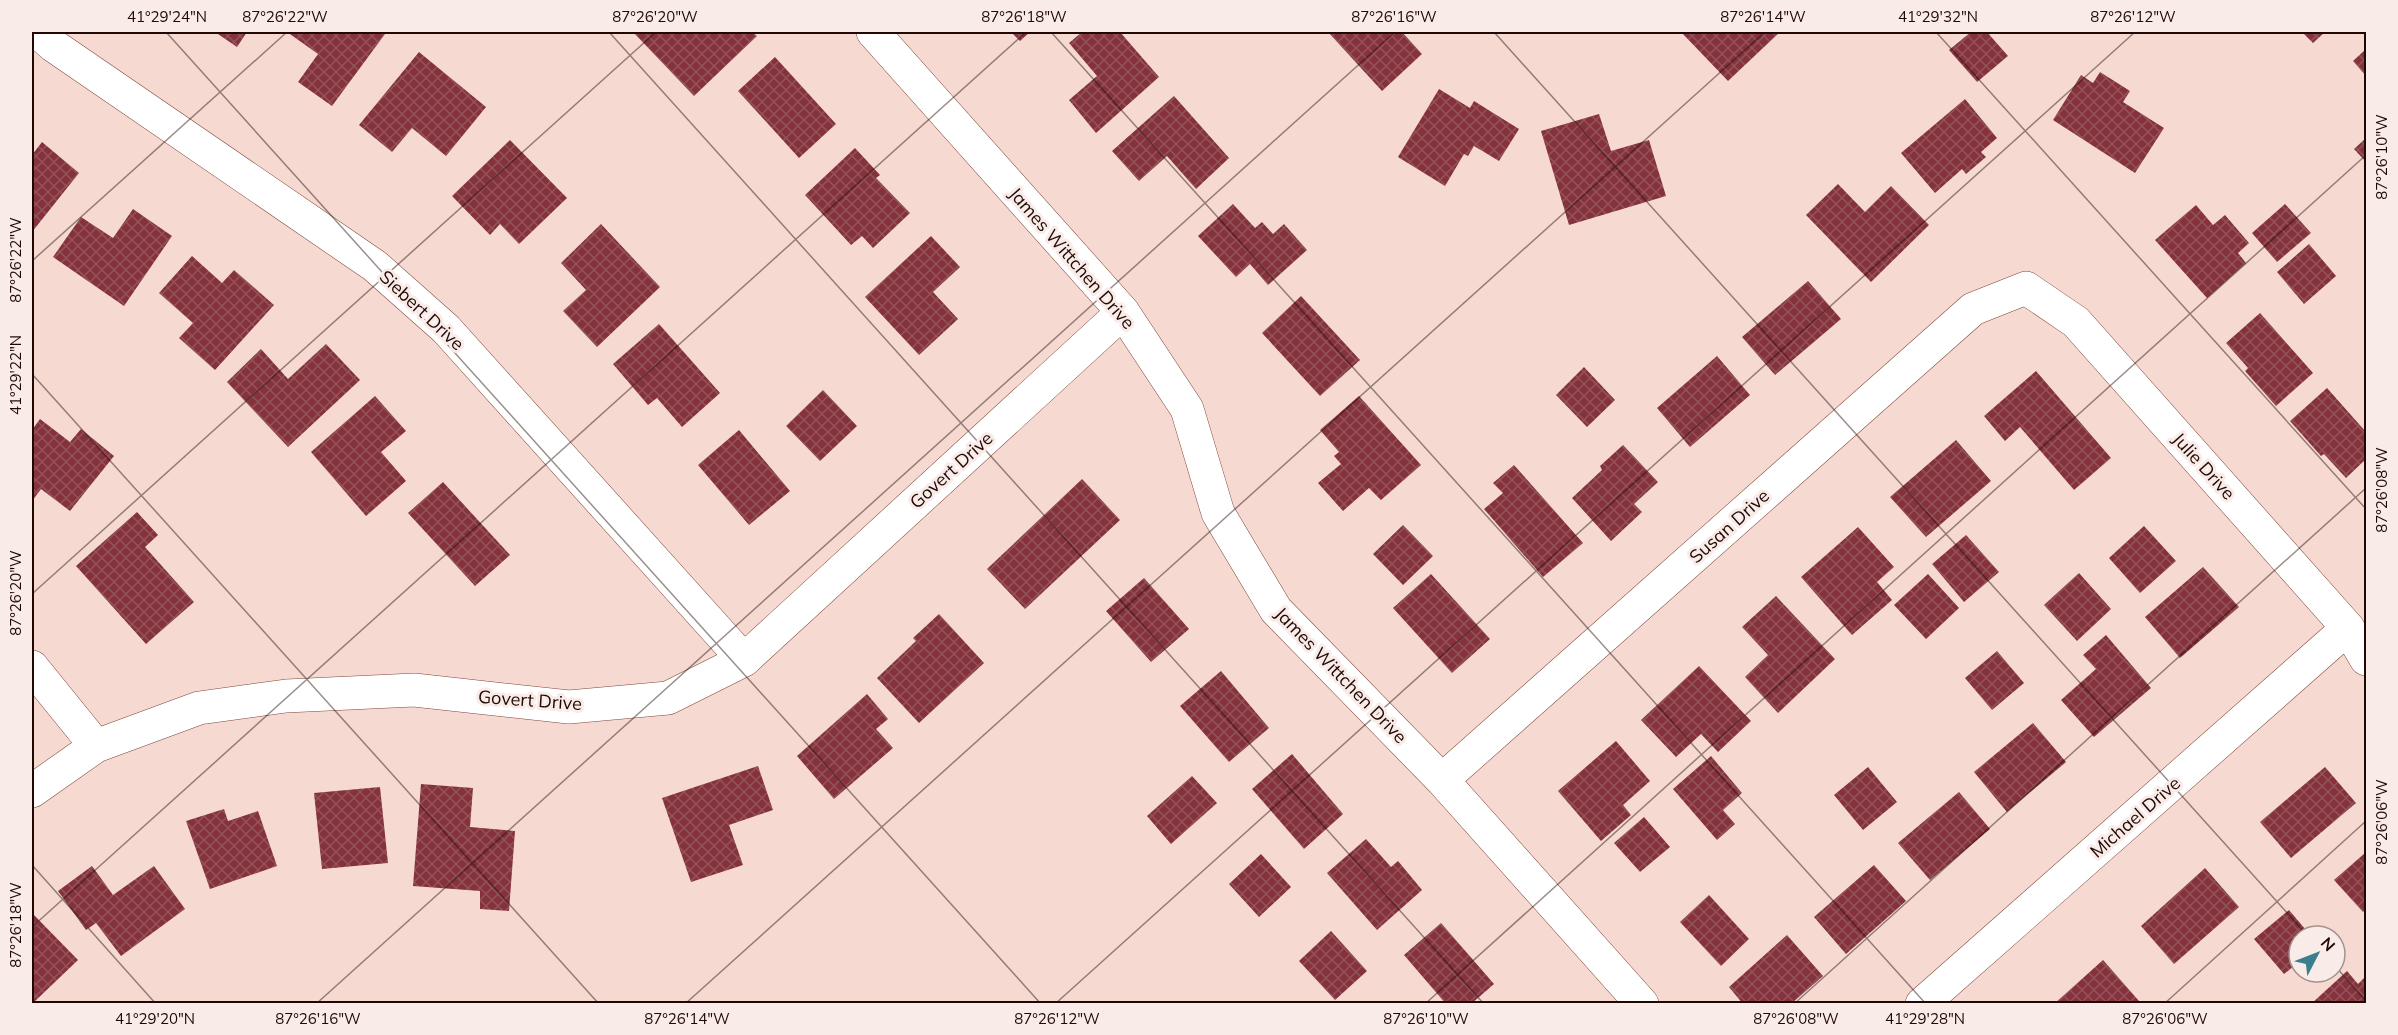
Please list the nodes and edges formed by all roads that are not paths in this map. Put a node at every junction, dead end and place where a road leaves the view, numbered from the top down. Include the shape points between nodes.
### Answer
1 (38, 32) edge
2 (873, 32) edge
3 (2026, 288) joint
4 (1123, 312) junction
5 (2348, 628) junction
6 (2367, 659) edge
7 (744, 660) junction
8 (32, 667) edge
9 (96, 746) junction
10 (1442, 780) junction
11 (32, 791) edge
12 (1642, 1004) edge
13 (1922, 1004) edge

1 - 7 street, Siebert Drive via 375,266 446,329
2 - 4 street, James Wittchen Drive
3 - 5 street, Julie Drive via 2076,322
3 - 10 street, Susan Drive via 1973,309
4 - 7 street, Govert Drive
4 - 10 street, James Wittchen Drive via 1186,409 1218,513 1276,610
5 - 6 street, Julie Drive
5 - 13 street, Michael Drive
7 - 9 street, Govert Drive via 668,698 569,706 414,690 286,696 199,708
8 - 9 street
9 - 11 street, Govert Drive
10 - 12 street, James Wittchen Drive

